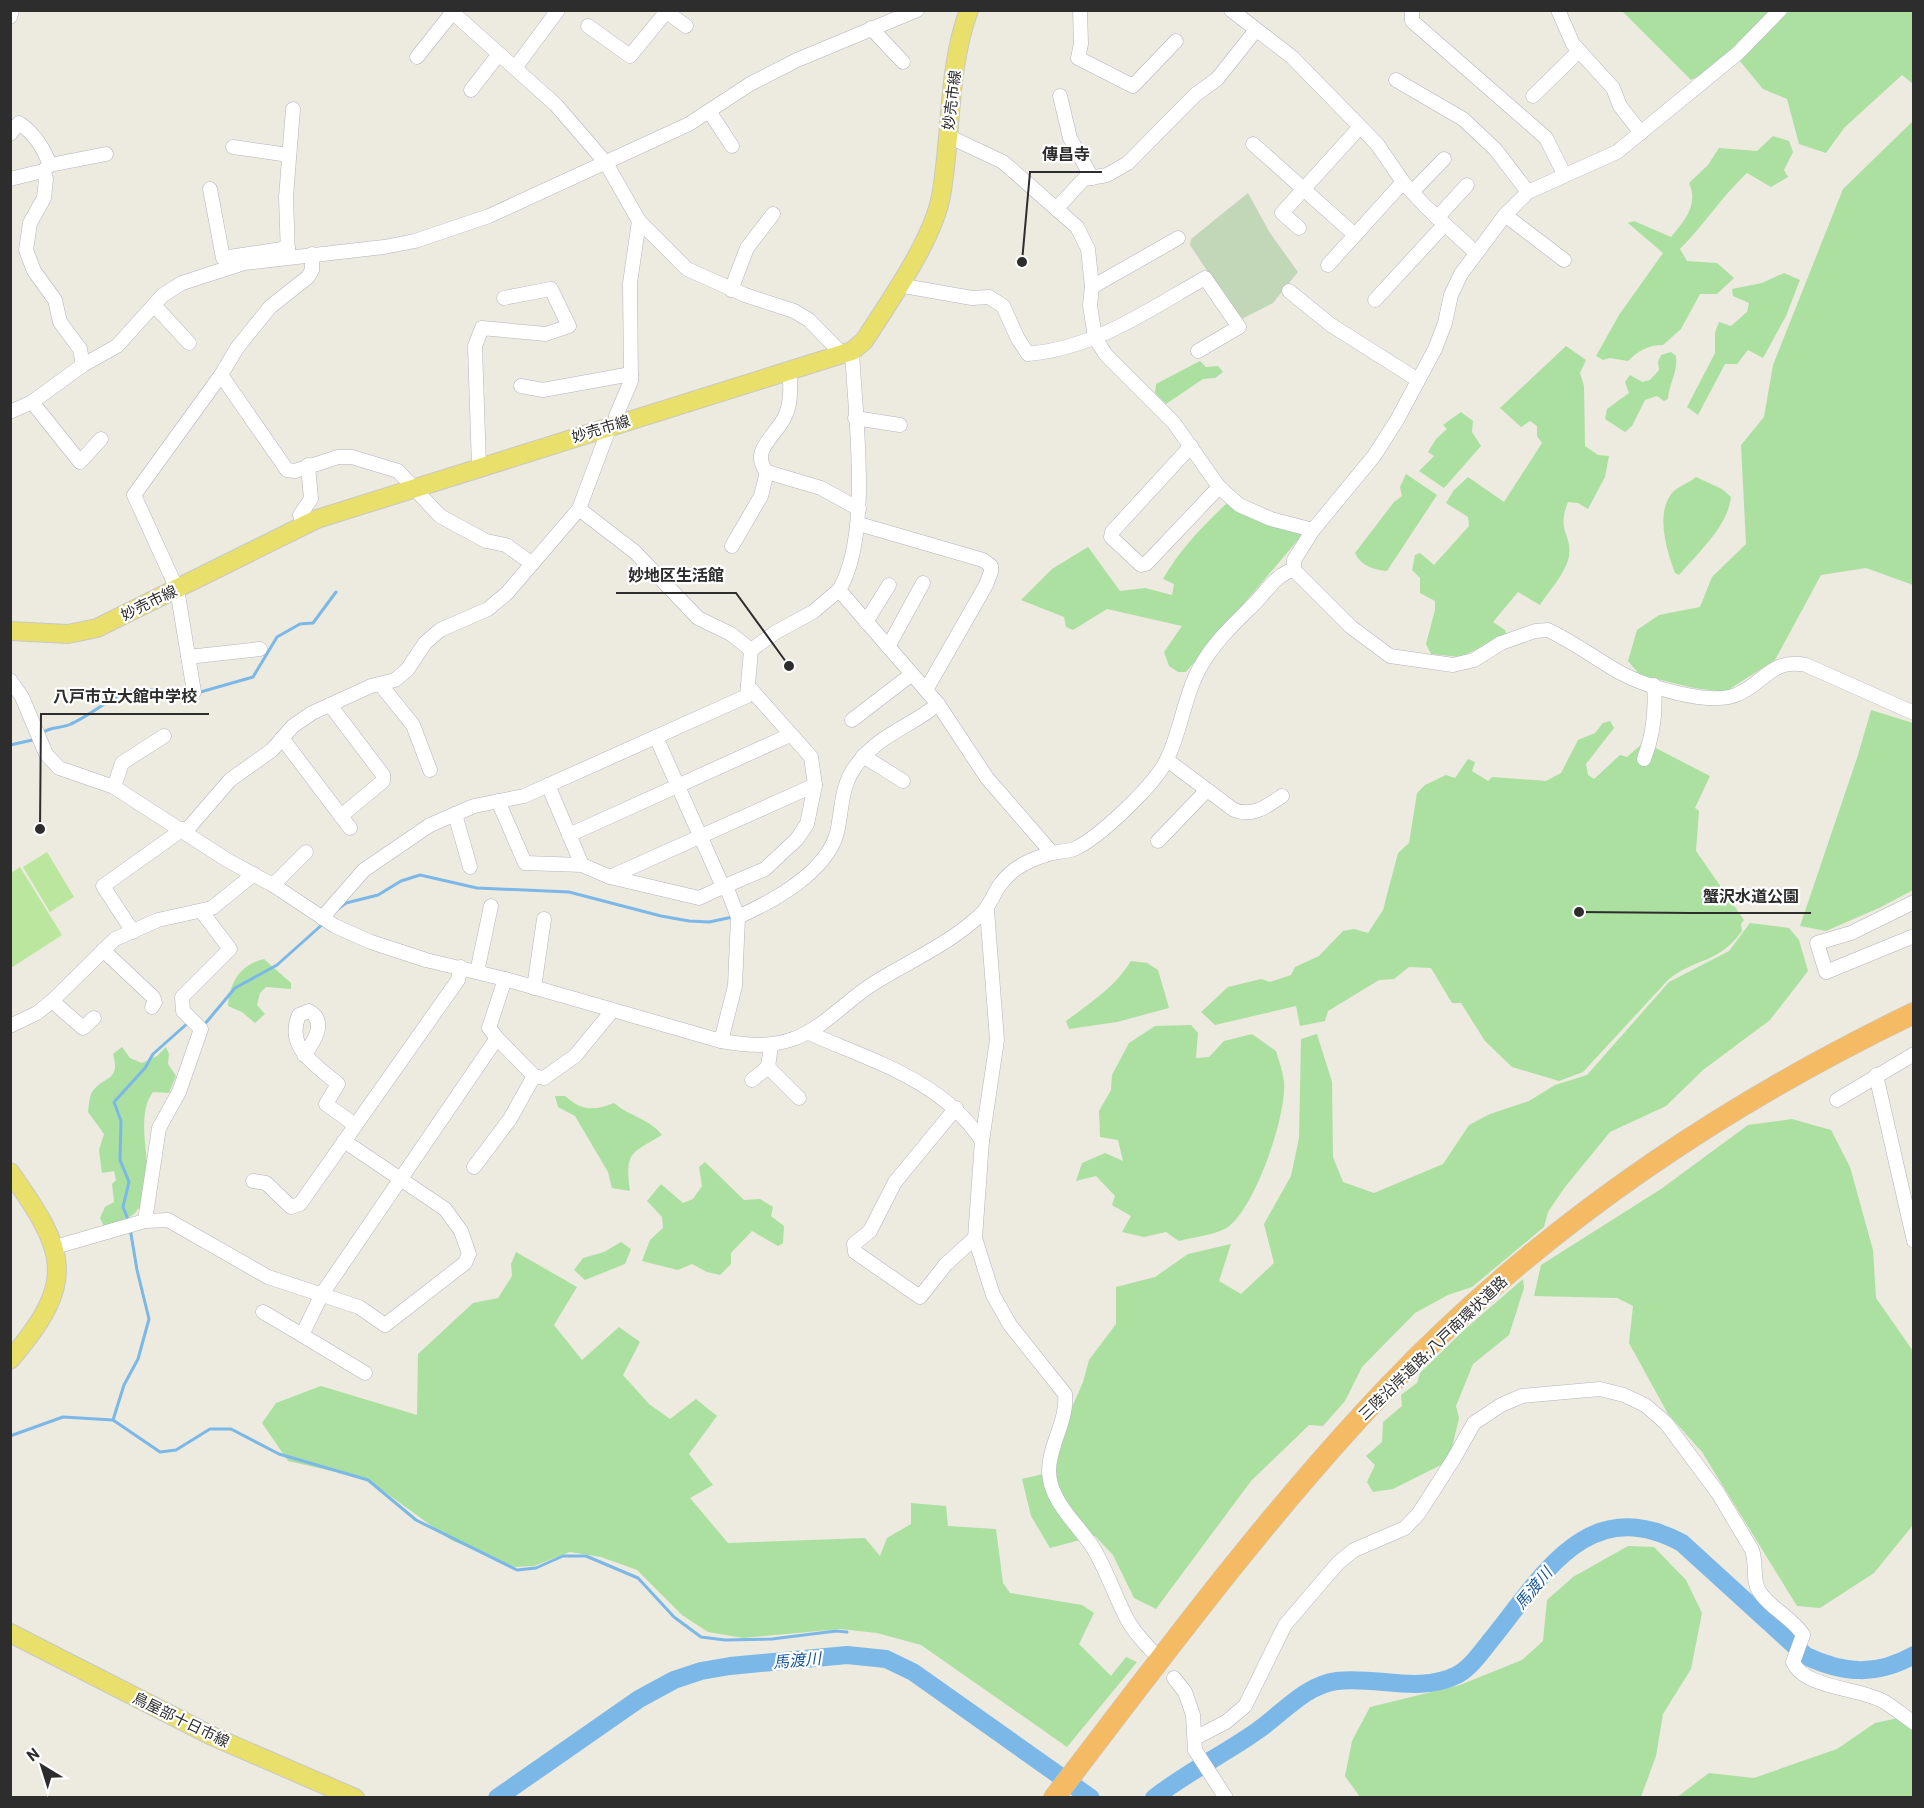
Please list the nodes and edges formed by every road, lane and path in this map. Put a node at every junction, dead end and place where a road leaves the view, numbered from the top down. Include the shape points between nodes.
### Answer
1 (12, 10) edge
2 (558, 10) edge
3 (917, 10) edge
4 (969, 10) edge
5 (1080, 10) edge
6 (1231, 10) edge
7 (1412, 10) edge
8 (1558, 10) edge
9 (1780, 10) edge
10 (665, 11) edge
11 (458, 14) edge
12 (10, 17) edge
13 (686, 26) dead end
14 (588, 27) dead end
15 (871, 28) junction
16 (1256, 30) junction
17 (1176, 41) dead end
18 (1578, 52) junction
19 (499, 54) junction
20 (417, 57) dead end
21 (903, 62) dead end
22 (515, 68) junction
23 (1396, 80) dead end
24 (471, 90) dead end
25 (1060, 96) dead end
26 (1533, 96) dead end
27 (293, 109) dead end
28 (709, 111) junction
29 (13, 126) edge
30 (1359, 128) junction
31 (1641, 133) junction
32 (948, 136) junction
33 (1253, 144) dead end
34 (732, 146) dead end
35 (233, 147) dead end
36 (106, 154) dead end
37 (289, 155) junction
38 (1444, 159) dead end
39 (606, 163) junction
40 (47, 168) junction
41 (1564, 174) junction
42 (1092, 178) junction
43 (10, 179) edge
44 (1467, 185) dead end
45 (1408, 187) junction
46 (210, 189) dead end
47 (1304, 189) junction
48 (1528, 192) junction
49 (1056, 209) junction
50 (773, 214) dead end
51 (1505, 215) junction
52 (639, 221) junction
53 (1441, 222) junction
54 (1299, 228) dead end
55 (1355, 236) junction
56 (1178, 238) dead end
57 (288, 252) junction
58 (1476, 253) junction
59 (312, 255) junction
60 (1564, 260) dead end
61 (1328, 265) dead end
62 (898, 285) junction
63 (1092, 287) junction
64 (731, 290) junction
65 (1289, 291) dead end
66 (504, 298) dead end
67 (1375, 300) dead end
68 (154, 305) junction
69 (1095, 338) junction
70 (189, 343) dead end
71 (1198, 351) dead end
72 (847, 353) junction
73 (83, 365) junction
74 (789, 371) junction
75 (221, 375) junction
76 (631, 375) junction
77 (1418, 380) junction
78 (521, 386) dead end
79 (19, 407) edge
80 (855, 418) junction
81 (614, 425) junction
82 (900, 425) dead end
83 (101, 439) dead end
84 (1191, 446) junction
85 (308, 465) junction
86 (479, 467) junction
87 (767, 472) junction
88 (1219, 487) junction
89 (413, 488) junction
90 (579, 509) junction
91 (859, 509) junction
92 (859, 524) junction
93 (303, 526) junction
94 (1313, 530) junction
95 (732, 546) dead end
96 (531, 563) junction
97 (1294, 570) junction
98 (923, 583) dead end
99 (889, 585) dead end
100 (177, 589) junction
101 (839, 590) junction
102 (866, 622) junction
103 (10, 631) edge
104 (888, 647) junction
105 (260, 649) dead end
106 (751, 650) junction
107 (188, 657) junction
108 (912, 674) junction
109 (380, 684) junction
110 (1654, 685) junction
111 (748, 686) junction
112 (13, 690) edge
113 (926, 690) junction
114 (194, 692) dead end
115 (938, 704) junction
116 (330, 705) junction
117 (1914, 713) edge
118 (852, 720) dead end
119 (790, 735) junction
120 (164, 736) dead end
121 (656, 737) junction
122 (282, 738) junction
123 (863, 756) junction
124 (1644, 759) dead end
125 (1167, 760) junction
126 (430, 770) dead end
127 (903, 781) dead end
128 (548, 785) junction
129 (677, 785) junction
130 (815, 785) junction
131 (114, 787) junction
132 (1207, 790) junction
133 (1282, 796) dead end
134 (498, 801) junction
135 (454, 814) junction
136 (341, 816) junction
137 (350, 828) dead end
138 (184, 830) junction
139 (569, 835) junction
140 (700, 836) junction
141 (1158, 841) dead end
142 (306, 852) dead end
143 (1052, 853) junction
144 (582, 865) junction
145 (470, 867) dead end
146 (254, 874) junction
147 (610, 877) junction
148 (273, 885) junction
149 (724, 887) junction
150 (1914, 902) edge
151 (491, 906) dead end
152 (987, 910) junction
153 (202, 912) junction
154 (738, 917) junction
155 (322, 918) junction
156 (544, 919) dead end
157 (133, 932) junction
158 (1914, 936) edge
159 (103, 950) junction
160 (461, 968) junction
161 (477, 972) junction
162 (505, 979) junction
163 (534, 988) junction
164 (52, 1001) junction
165 (152, 1007) dead end
166 (612, 1011) junction
167 (1914, 1012) edge
168 (94, 1018) dead end
169 (10, 1026) edge
170 (809, 1033) junction
171 (497, 1038) junction
172 (721, 1041) junction
173 (771, 1046) junction
174 (1914, 1054) edge
175 (304, 1055) dead end
176 (768, 1066) junction
177 (1876, 1075) junction
178 (534, 1076) junction
179 (752, 1080) dead end
180 (799, 1098) dead end
181 (1837, 1100) dead end
182 (956, 1108) junction
183 (355, 1125) junction
184 (344, 1141) junction
185 (982, 1141) junction
186 (474, 1167) dead end
187 (10, 1172) edge
188 (399, 1179) junction
189 (253, 1181) dead end
190 (145, 1221) junction
191 (1913, 1232) edge
192 (975, 1238) junction
193 (55, 1247) junction
194 (322, 1294) junction
195 (263, 1312) dead end
196 (302, 1335) junction
197 (10, 1360) edge
198 (365, 1374) dead end
199 (10, 1633) edge
200 (1151, 1650) dead end
201 (1174, 1678) dead end
202 (1914, 1723) edge
203 (1195, 1738) junction
204 (355, 1797) edge
205 (1054, 1797) edge
206 (1226, 1797) edge

1 - 12 street
2 - 22 street
3 - 15 street
4 - 32 main road, 妙売市線
5 - 17 street via 1082,44 1078,58 1133,86
6 - 16 street
7 - 41 street via 1412,21 1546,138
8 - 18 street
9 - 31 street via 1738,53
10 - 13 street
10 - 14 street via 630,56
11 - 19 street
11 - 20 street
15 - 21 street
15 - 28 street via 750,84
16 - 30 street via 1292,57
16 - 42 street via 1217,79 1195,95 1128,163
18 - 26 street
18 - 31 street via 1613,88 1620,106
19 - 22 street
19 - 24 street
22 - 39 street via 556,105
23 - 48 street via 1463,119 1495,149
25 - 42 street via 1070,138
27 - 37 street
28 - 34 street
28 - 39 street
29 - 40 street via 43,148
30 - 45 street via 1377,144
30 - 47 street
31 - 41 street via 1604,159
32 - 49 street via 1003,162
32 - 62 main road, 妙売市線 via 934,221
33 - 47 street
35 - 37 street
36 - 40 street
37 - 57 street
38 - 45 street
39 - 52 street
39 - 59 street via 489,216 415,241
40 - 43 street
40 - 73 street via 44,198 30,223 26,250 34,271 51,291 60,322 80,349
41 - 48 street
42 - 49 street via 1078,184
44 - 53 street
45 - 53 street
45 - 55 street
46 - 57 street via 223,258
47 - 54 street via 1282,213
47 - 55 street
48 - 51 street
49 - 63 street via 1077,227 1089,249
50 - 64 street via 747,248
51 - 58 street
51 - 60 street
52 - 64 street via 687,269
52 - 76 street via 630,283
53 - 58 street
53 - 67 street
55 - 61 street
56 - 63 street
57 - 59 street
57 - 68 street via 182,283
58 - 77 street via 1451,295 1442,332
59 - 75 street via 308,277 270,307
62 - 69 street via 972,298 989,297 1003,306 1028,354 1059,351
62 - 72 main road, 妙売市線 via 864,341
63 - 69 street via 1090,305
64 - 72 street via 794,311
65 - 77 street via 1331,325
66 - 86 street via 551,289 569,326 546,334 482,328 475,346
68 - 70 street
68 - 73 street via 117,346
69 - 71 street via 1205,278 1239,327
69 - 84 street via 1106,355 1174,423
72 - 74 main road, 妙売市線
72 - 80 street
73 - 79 street
74 - 81 main road, 妙売市線
74 - 87 street via 786,414 761,454 761,466
75 - 85 street via 287,470 296,471
75 - 100 street via 134,495
76 - 78 street via 543,390
76 - 81 street
77 - 94 street via 1374,456
79 - 83 street via 80,462
80 - 82 street
80 - 91 street
81 - 86 main road, 妙売市線
81 - 90 street
84 - 88 street
84 - 88 street via 1111,537 1142,565 1146,564
85 - 89 street via 338,457 368,460 404,475
85 - 93 street via 311,499 300,515
86 - 89 main road, 妙売市線
87 - 91 street via 821,488
87 - 95 street via 761,496
88 - 94 street via 1239,505 1271,519
89 - 93 main road, 妙売市線
89 - 96 street via 440,516 486,541 506,545
90 - 96 street
90 - 106 street via 635,552 698,618
91 - 92 street
92 - 101 street via 848,576
92 - 113 street via 983,560 991,566 986,585
93 - 100 main road, 妙売市線
94 - 97 street via 1294,560
96 - 109 street via 494,604 440,630 407,670 395,680
97 - 110 street via 1351,627 1390,656 1453,665 1474,660 1501,643 1548,630 1621,674
97 - 125 street via 1263,594 1203,662 1191,685
98 - 104 street
99 - 102 street
100 - 103 main road, 妙売市線 via 83,633
100 - 107 street
101 - 102 street
101 - 106 street via 813,612
102 - 104 street
104 - 108 street
105 - 107 street
106 - 111 street
107 - 114 street
108 - 113 street
108 - 118 street
109 - 116 street
109 - 126 street via 413,725
110 - 117 street via 1672,692 1726,697 1738,695 1777,666 1794,663
110 - 124 street via 1655,703
111 - 119 street
111 - 121 street via 747,696
112 - 131 street via 54,763
113 - 115 street
115 - 123 street via 900,726
115 - 143 street via 987,778
116 - 122 street via 293,726
116 - 136 street via 383,781
119 - 129 street
119 - 130 street via 811,757
120 - 131 street via 122,763
121 - 128 street
121 - 129 street
122 - 136 street
122 - 138 street via 272,750 230,780
123 - 127 street
123 - 154 street via 844,787 836,836 821,861 783,895
125 - 132 street
125 - 143 street via 1152,783 1086,841 1074,849
128 - 134 street via 524,796
128 - 139 street
129 - 139 street
129 - 140 street
130 - 140 street
130 - 149 street via 807,824 797,839 765,868
131 - 138 street
132 - 133 street via 1246,815
132 - 141 street
134 - 135 street
134 - 144 street via 525,863
135 - 145 street
135 - 155 street via 430,825 364,870
136 - 137 street
138 - 146 street via 226,860
138 - 157 street via 103,886
139 - 144 street
140 - 147 street
140 - 149 street
142 - 148 street
143 - 152 street via 1015,868 1000,885
144 - 147 street
146 - 148 street
146 - 153 street
147 - 149 street via 699,898
148 - 155 street
149 - 154 street
150 - 158 street via 1851,933 1817,943 1826,972
151 - 161 street
152 - 170 street via 966,928 844,1003
152 - 185 street via 998,1040
153 - 157 street via 158,920
153 - 190 street via 230,949 182,997 183,1011 201,1029 179,1092 159,1128
154 - 172 street via 735,986
155 - 160 street via 371,942
156 - 163 street
157 - 159 street via 115,939
159 - 164 street
159 - 165 street via 153,997
160 - 161 street
160 - 183 street via 458,980
161 - 162 street
162 - 163 street
162 - 171 street via 489,1028
163 - 166 street
164 - 168 street via 83,1028
164 - 169 street
166 - 172 street
166 - 178 street via 575,1056 544,1078
167 - 205 highway, 三陸沿岸道路;八戸南環状道路 via 1811,1064 1672,1150 1502,1280 1392,1383 1325,1455 1242,1554
170 - 173 street
170 - 182 street via 910,1075
171 - 178 street
171 - 188 street
172 - 173 street
173 - 176 street
174 - 177 street
175 - 183 street via 338,1084 326,1104
176 - 179 street
176 - 180 street
177 - 181 street
177 - 191 street
178 - 186 street via 510,1119
182 - 185 street
182 - 192 street via 895,1182 870,1231 854,1244 855,1252 920,1297 946,1264
183 - 184 street
184 - 188 street
184 - 189 street via 295,1207 285,1204 261,1180
185 - 192 street
187 - 193 main road via 43,1220
188 - 194 street
188 - 194 street via 444,1209 461,1231 470,1254 465,1263 385,1325 359,1307
190 - 193 street
190 - 194 street via 168,1220 268,1277
192 - 200 street via 993,1295 1010,1325 1065,1394 1066,1406 1049,1470 1053,1487 1064,1510 1092,1546 1128,1622
193 - 197 main road via 57,1281 53,1297 46,1314
194 - 196 street
195 - 196 street
196 - 198 street
199 - 204 main road, 鳥屋部十日市線 via 212,1736
201 - 203 street via 1185,1692
202 - 203 street via 1883,1701 1820,1683 1796,1670 1793,1662 1803,1635 1759,1592 1752,1550 1718,1493 1666,1423 1624,1395 1600,1389 1522,1396 1474,1423 1406,1528 1354,1550 1338,1563 1285,1625 1245,1706 1226,1722
203 - 206 street via 1197,1753

